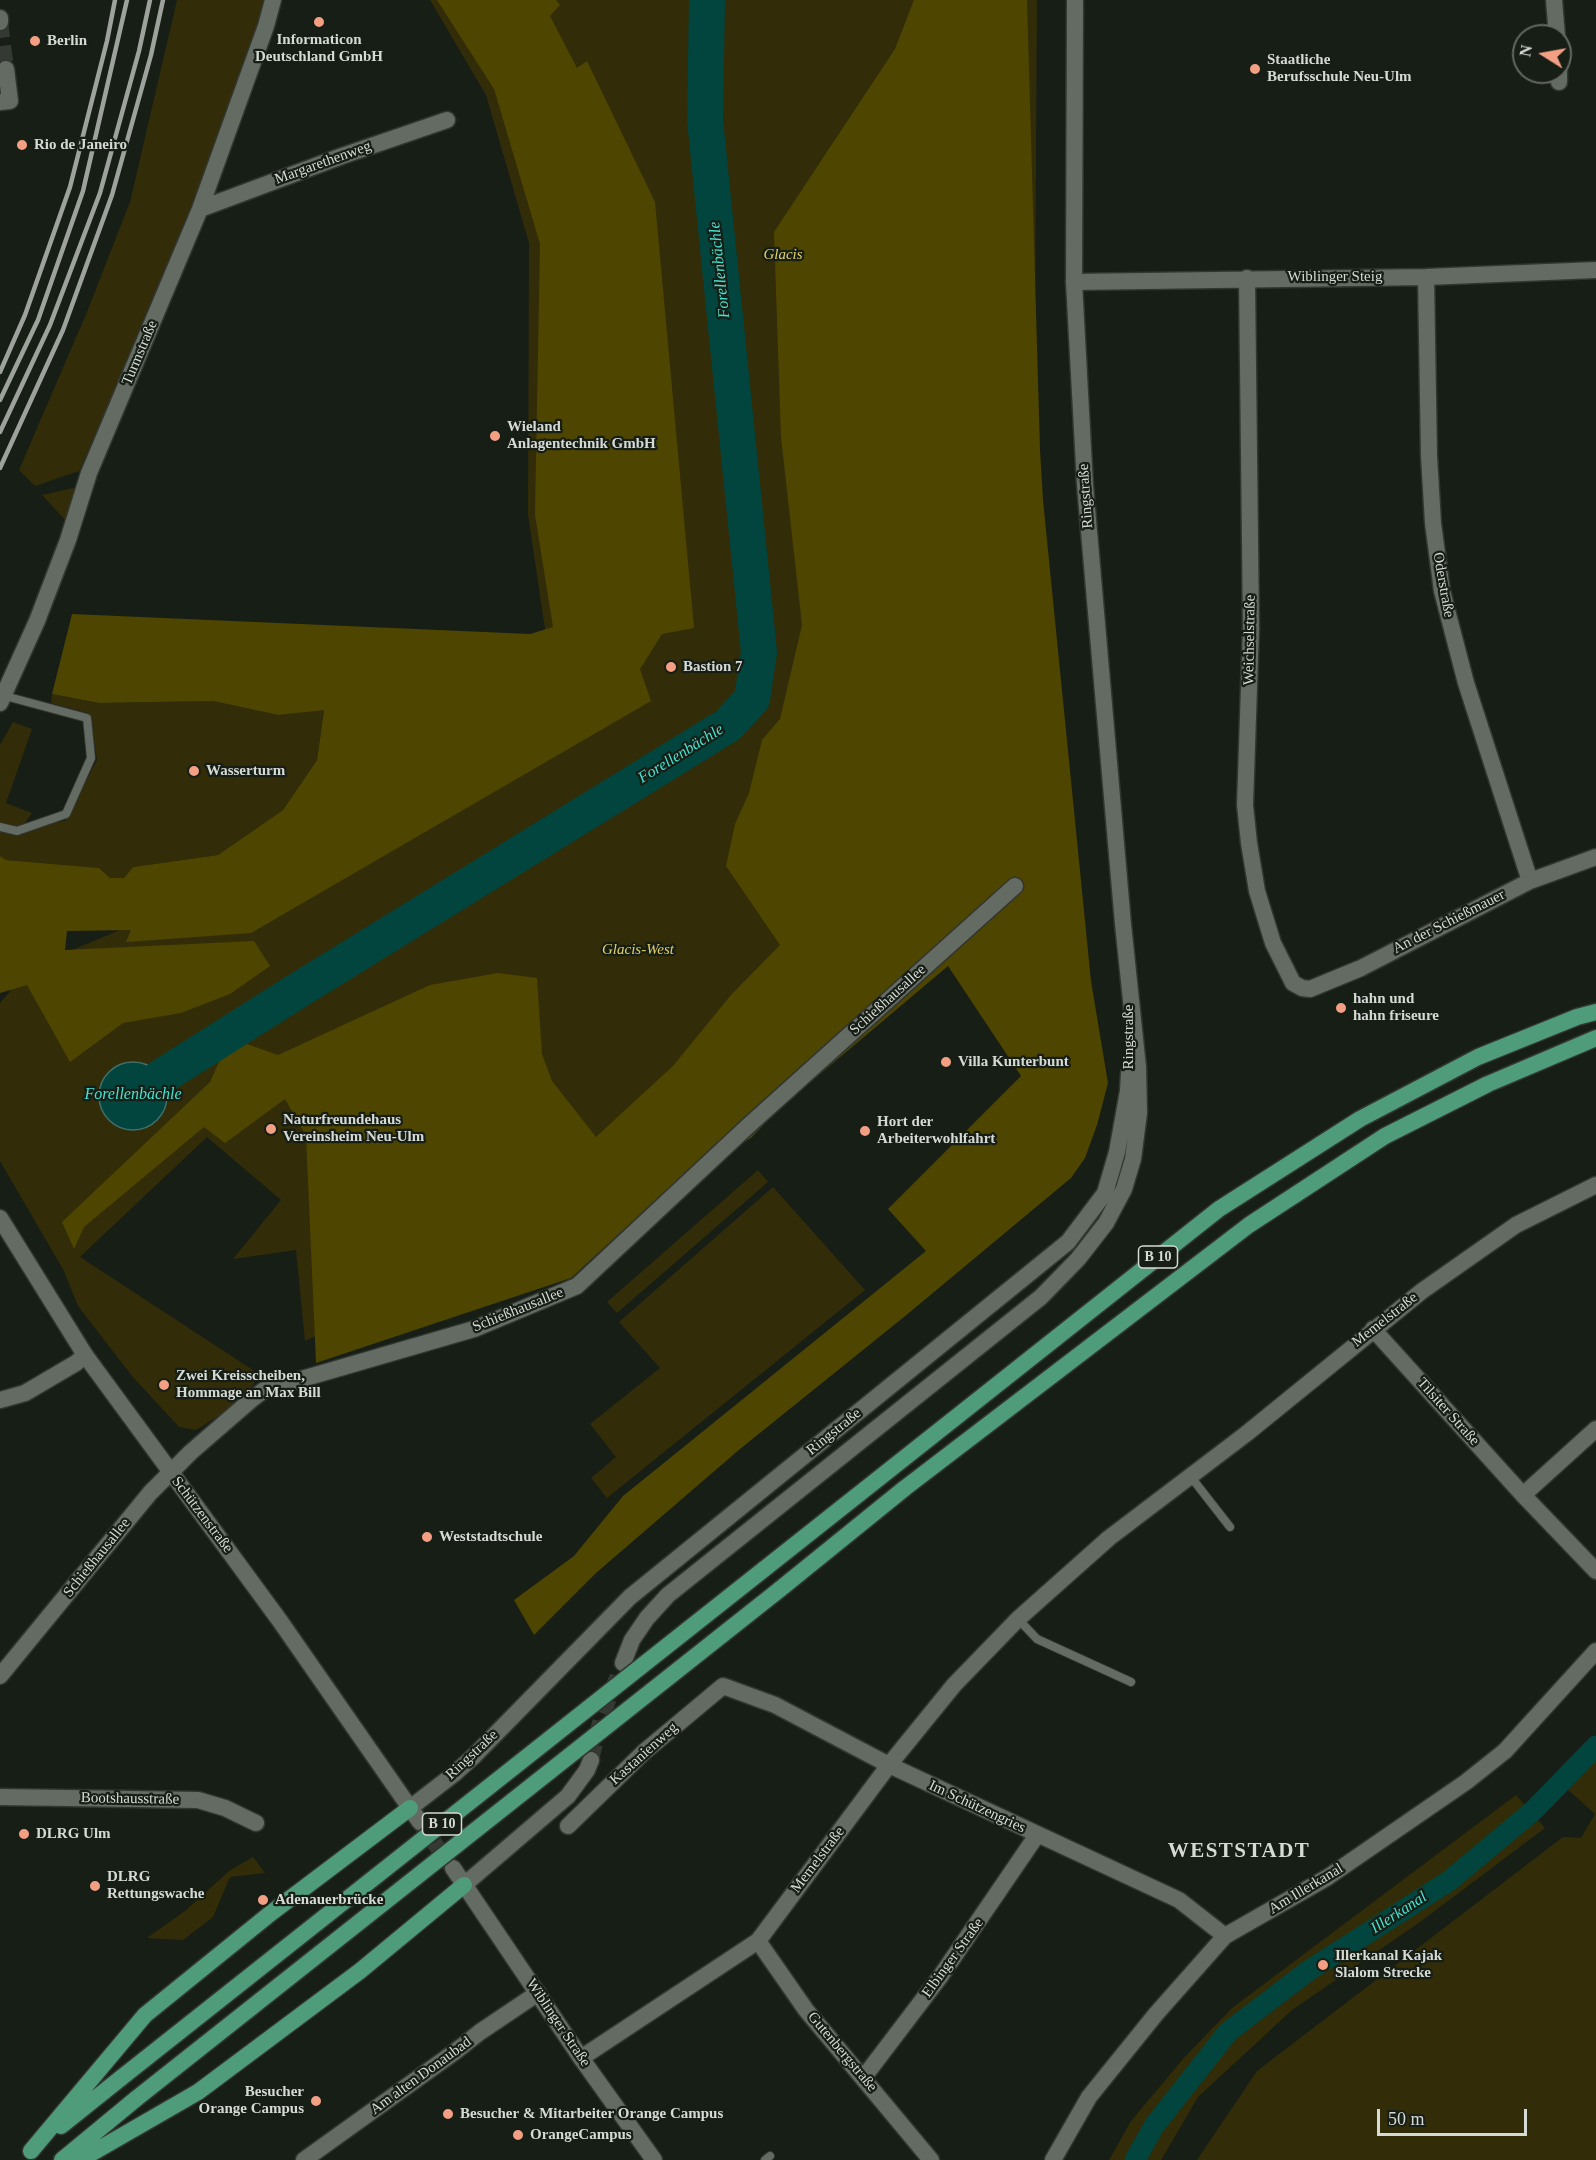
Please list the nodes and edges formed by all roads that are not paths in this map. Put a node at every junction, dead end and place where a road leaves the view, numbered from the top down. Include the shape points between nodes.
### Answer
1 (273, 0) edge
2 (1076, 0) edge
3 (1554, 0) edge
4 (1556, 24) edge
5 (6, 69) dead end
6 (0, 102) edge
7 (447, 120) dead end
8 (200, 209) junction
9 (1596, 270) edge
10 (1426, 277) junction
11 (1247, 278) junction
12 (1074, 282) junction
13 (2, 699) edge
14 (0, 827) edge
15 (1596, 857) edge
16 (1530, 881) junction
17 (1015, 886) dead end
18 (1302, 988) joint
19 (1129, 991) junction
20 (1596, 1012) edge
21 (1596, 1038) edge
22 (1596, 1185) edge
23 (0, 1218) edge
24 (1373, 1329) junction
25 (85, 1355) junction
26 (0, 1400) edge
27 (1596, 1429) edge
28 (170, 1472) junction
29 (1191, 1477) junction
30 (1523, 1495) junction
31 (1230, 1527) dead end
32 (1596, 1571) edge
33 (1018, 1619) junction
34 (1596, 1651) edge
35 (623, 1663) tunnel mouth
36 (0, 1676) edge
37 (1131, 1682) dead end
38 (723, 1686) joint
39 (591, 1760) tunnel mouth
40 (889, 1765) junction
41 (0, 1797) edge
42 (410, 1808) junction
43 (256, 1822) dead end
44 (420, 1822) tunnel mouth
45 (568, 1826) dead end
46 (1037, 1835) junction
47 (453, 1868) tunnel mouth
48 (464, 1885) junction
49 (1225, 1936) junction
50 (758, 1941) junction
51 (538, 1993) junction
52 (581, 2058) junction
53 (864, 2077) junction
54 (25, 2155) edge
55 (62, 2160) edge
56 (80, 2160) edge
57 (304, 2160) edge
58 (654, 2160) edge
59 (931, 2160) edge
60 (1053, 2160) edge

1 - 8 street, Turmstraße
2 - 12 street, Ringstraße
3 - 4 street
5 - 6 street via 10,101
7 - 8 street, Margarethenweg
8 - 13 street, Turmstraße via 89,473 68,540
9 - 10 street, Wiblinger Steig
10 - 11 street, Wiblinger Steig
10 - 16 street, Oderstraße via 1432,522 1442,591 1466,683
11 - 12 street, Wiblinger Steig
11 - 18 street, Weichselstraße via 1251,628 1245,805 1260,901 1278,953 1293,983
12 - 19 street, Ringstraße via 1085,485
13 - 14 lane via 87,718 91,759 66,814 17,831
15 - 16 street, An der Schießmauer
16 - 18 street, An der Schießmauer via 1361,968 1310,989
17 - 28 street, Schießhausallee via 577,1286 474,1329 264,1390
19 - 35 street, Ringstraße via 1139,1113 1133,1159 1107,1223 1078,1259 1033,1303 668,1595 637,1633
19 - 42 street, Ringstraße via 1128,1091 1117,1152 1105,1193 1068,1242 630,1597 474,1756
20 - 54 highway, B 10, bridge via 1478,1057 1360,1119 1219,1209
21 - 55 highway, B 10, bridge via 1488,1084 1385,1136 1249,1225 904,1488
22 - 24 street, Memelstraße via 1516,1225
23 - 25 street, Schützenstraße
24 - 29 street, Memelstraße
24 - 30 street, Tilsiter Straße
25 - 26 street via 25,1393
25 - 28 street, Schützenstraße
27 - 30 street
28 - 36 street, Schießhausallee
28 - 42 street, Schützenstraße
29 - 31 lane
29 - 33 street, Memelstraße via 1109,1538
30 - 32 street, Tilsiter Straße
33 - 37 lane via 1037,1640
33 - 40 street, Memelstraße via 954,1685
34 - 49 street, Am Illerkanal via 1505,1751 1466,1782 1328,1877
38 - 40 street, Im Schützengries via 775,1705
38 - 45 street, Kastanienweg via 644,1752
39 - 48 street via 568,1796
40 - 46 street, Im Schützengries
40 - 50 street, Memelstraße
41 - 43 street, Bootshausstraße via 198,1800
42 - 44 street, Schützenstraße
42 - 54 highway via 145,2015
46 - 49 street, Im Schützengries via 1179,1900
46 - 53 street, Elbinger Straße via 954,1958
47 - 48 street, Wiblinger Straße
48 - 51 street, Wiblinger Straße
48 - 56 highway via 360,1971 198,2092
49 - 60 street, Am Illerkanal via 1089,2097
50 - 52 street, Memelstraße
50 - 53 street, Gutenbergstraße via 806,2010
51 - 52 street, Wiblinger Straße
51 - 57 street, Am alten Donaubad
52 - 58 street, Wiblinger Straße
53 - 59 street, Gutenbergstraße

